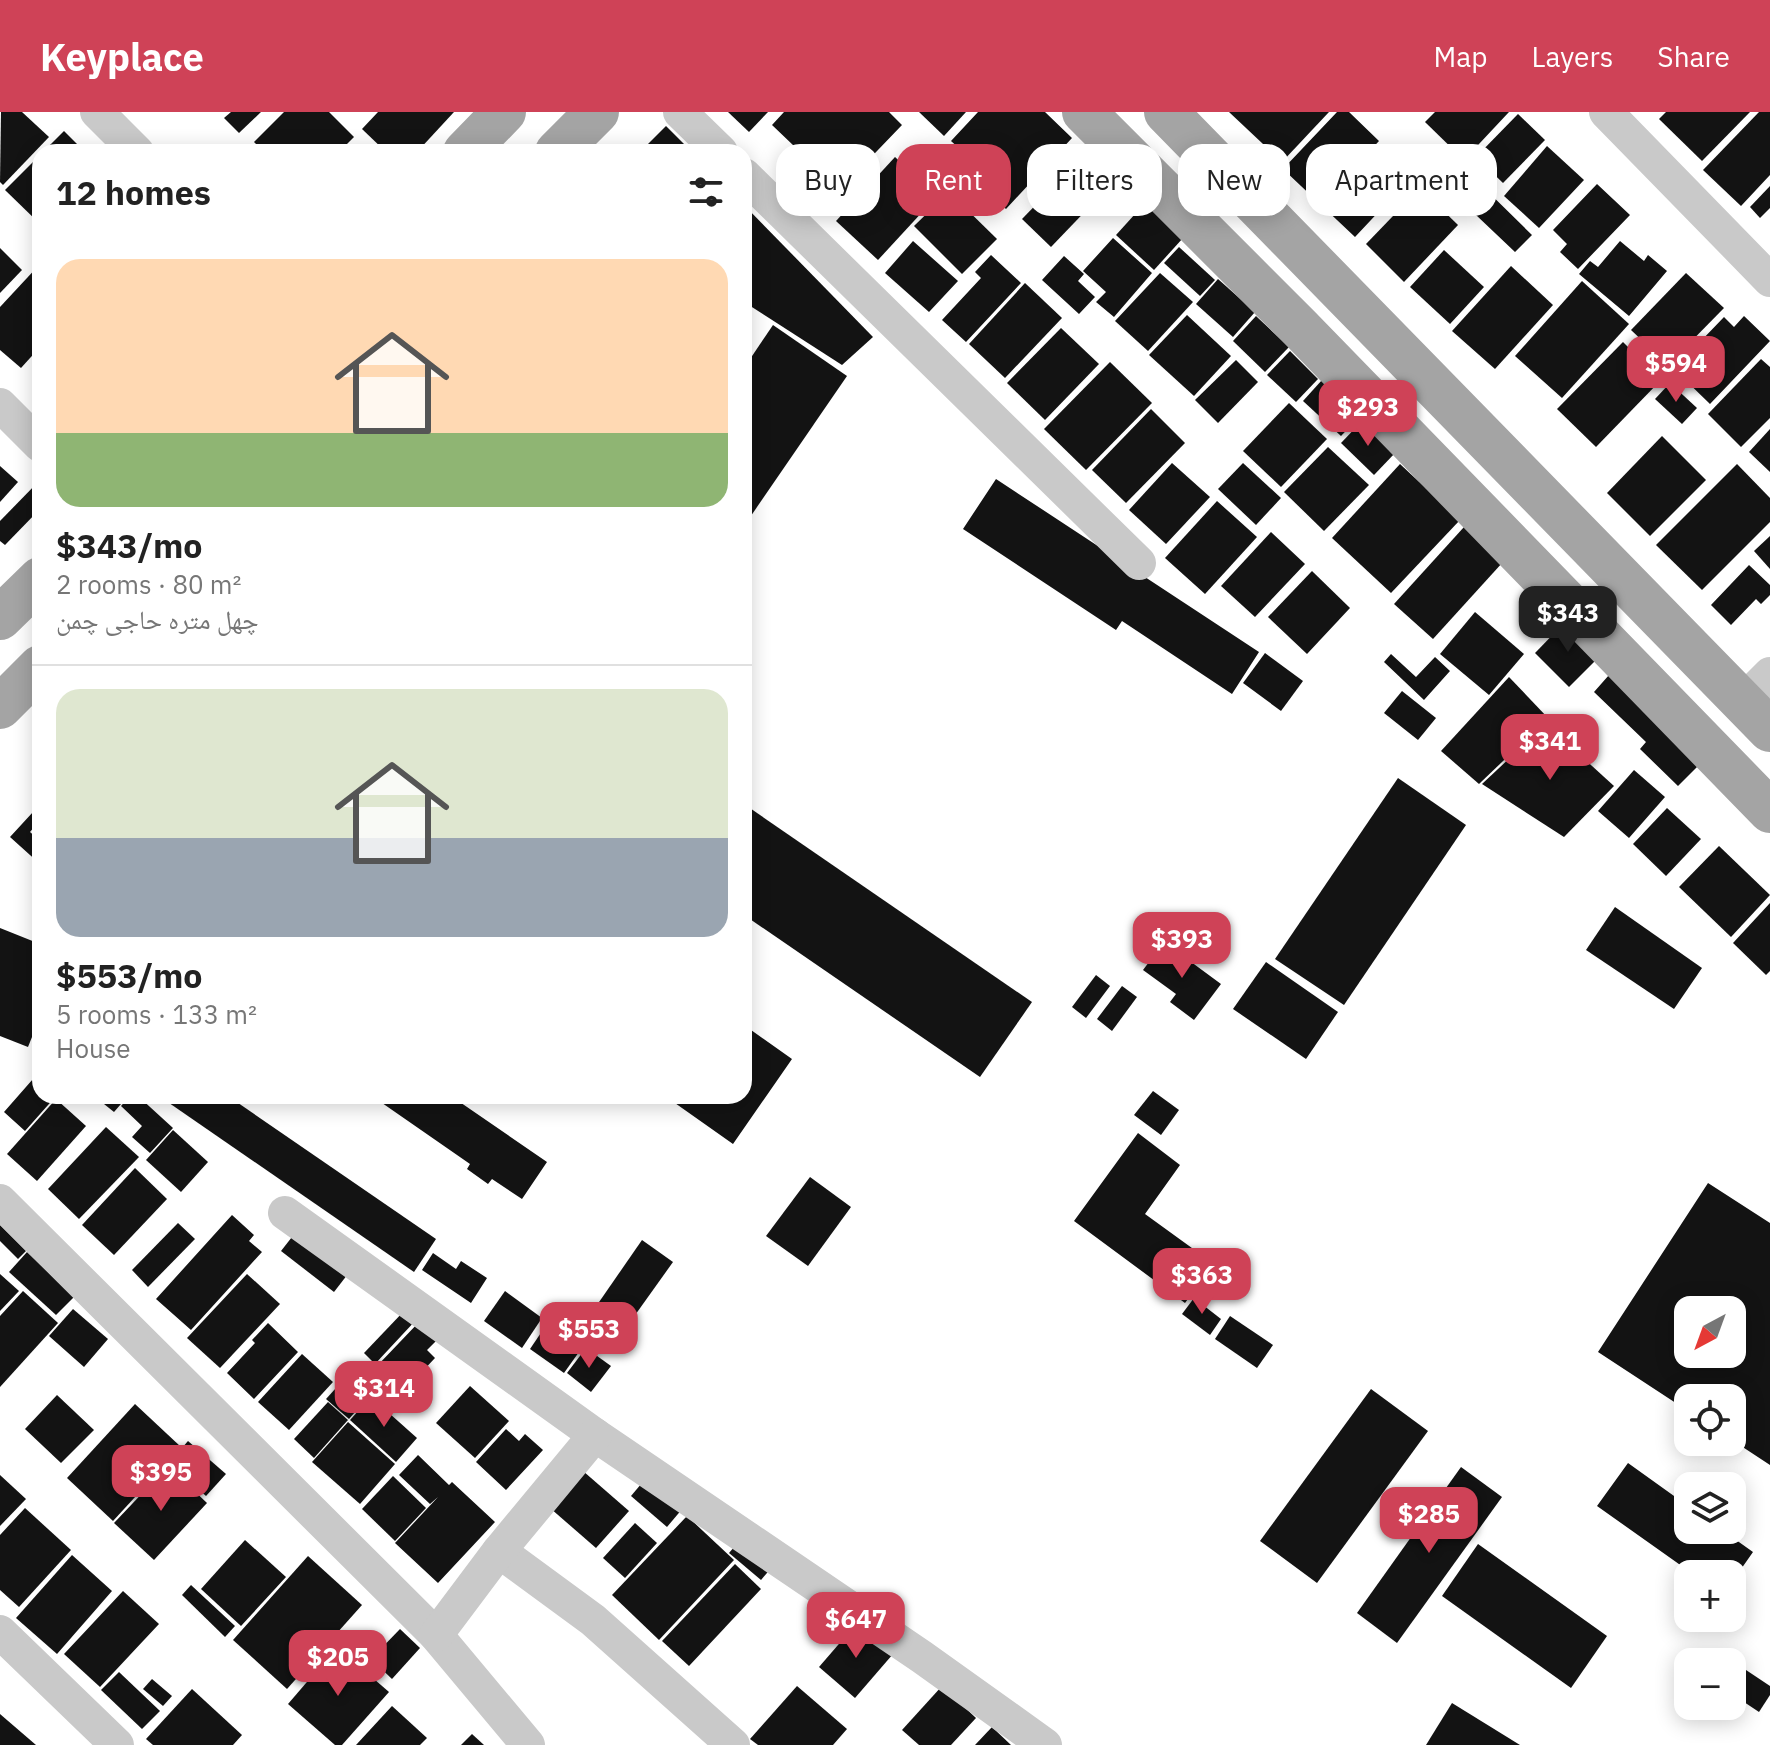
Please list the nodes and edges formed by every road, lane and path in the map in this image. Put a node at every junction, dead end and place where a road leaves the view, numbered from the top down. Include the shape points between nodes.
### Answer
1 (97, 112) edge
2 (504, 112) edge
3 (597, 112) edge
4 (680, 112) edge
5 (1084, 112) edge
6 (1166, 112) edge
7 (1606, 112) edge
8 (129, 144) edge
9 (473, 144) edge
10 (565, 144) edge
11 (713, 144) edge
12 (752, 183) edge
13 (1770, 280) edge
14 (0, 405) edge
15 (32, 437) edge
16 (1139, 563) dead end
17 (32, 587) edge
18 (0, 618) edge
19 (32, 675) edge
20 (1761, 702) edge
21 (0, 707) edge
22 (1770, 811) edge
23 (0, 1201) edge
24 (285, 1213) dead end
25 (595, 1435) junction
26 (499, 1551) junction
27 (0, 1632) edge
28 (436, 1635) junction
29 (117, 1745) edge
30 (528, 1745) edge
31 (733, 1745) edge
32 (1045, 1745) edge

1 - 8 street
2 - 9 main road
3 - 10 main road
4 - 11 street
5 - 22 main road
6 - 20 main road
7 - 13 street
12 - 16 street
14 - 15 street
17 - 18 main road
19 - 21 main road
23 - 28 street
24 - 25 street
25 - 26 street
25 - 32 street
26 - 28 street
26 - 31 street via 593,1620
27 - 29 street
28 - 30 street

